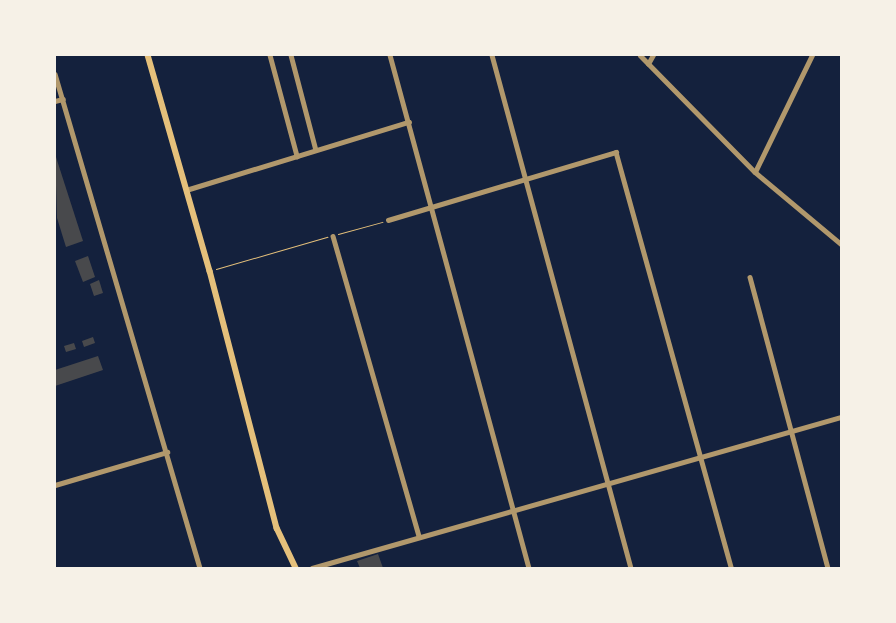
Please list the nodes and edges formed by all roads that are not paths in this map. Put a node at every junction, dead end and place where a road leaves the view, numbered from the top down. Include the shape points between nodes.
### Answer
1 (148, 55) edge
2 (270, 55) edge
3 (291, 55) edge
4 (390, 55) edge
5 (492, 55) edge
6 (640, 55) edge
7 (653, 55) edge
8 (812, 55) edge
9 (648, 64) junction
10 (55, 74) edge
11 (62, 99) junction
12 (55, 101) edge
13 (409, 122) junction
14 (316, 150) junction
15 (297, 156) junction
16 (755, 172) junction
17 (525, 177) junction
18 (186, 190) junction
19 (432, 207) junction
20 (388, 220) road end
21 (333, 236) road end
22 (841, 244) edge
23 (750, 277) dead end
24 (841, 417) edge
25 (791, 430) junction
26 (167, 452) junction
27 (700, 456) junction
28 (608, 483) junction
29 (55, 485) edge
30 (514, 508) junction
31 (419, 536) junction
32 (200, 568) edge
33 (296, 568) edge
34 (312, 568) edge
35 (529, 568) edge
36 (631, 568) edge
37 (731, 568) edge
38 (828, 568) edge

1 - 18 main road
2 - 15 street
3 - 14 street
4 - 13 street
5 - 17 street
6 - 9 street
7 - 9 street
8 - 16 street
9 - 16 street
10 - 11 street
11 - 12 street
11 - 26 street
13 - 14 street
13 - 19 street
14 - 15 street
15 - 18 street
16 - 22 street
17 - 19 street
17 - 27 street via 616,152
17 - 28 street
18 - 33 main road via 277,528
19 - 20 street
19 - 30 street
21 - 31 street
23 - 25 street
24 - 25 street
25 - 27 street
25 - 38 street
26 - 29 street
26 - 32 street
27 - 28 street
27 - 37 street
28 - 30 street
28 - 36 street
30 - 31 street
30 - 35 street
31 - 34 street

